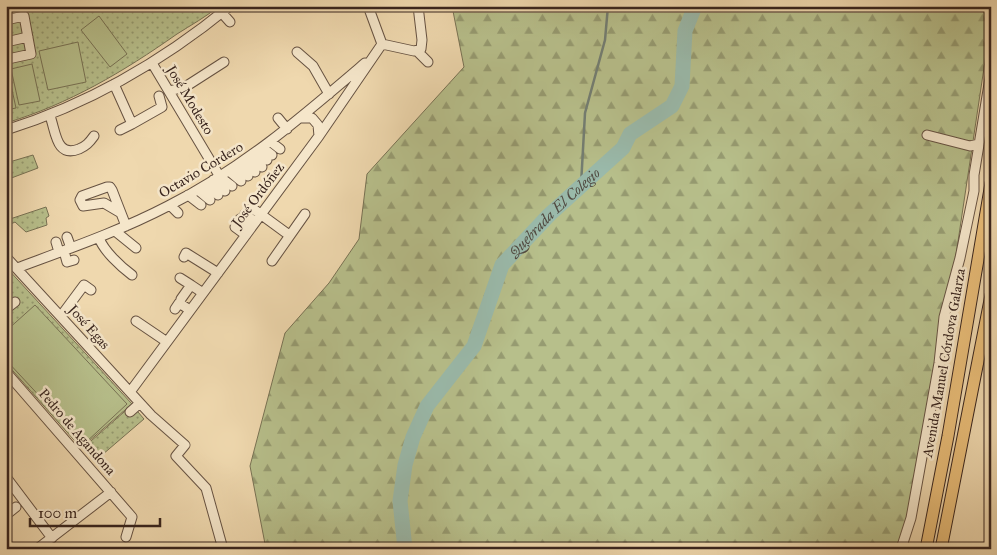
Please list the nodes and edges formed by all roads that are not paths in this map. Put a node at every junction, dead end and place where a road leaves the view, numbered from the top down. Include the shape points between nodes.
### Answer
1 (230, 6) edge
2 (368, 6) edge
3 (418, 6) edge
4 (222, 13) junction
5 (6, 20) edge
6 (230, 22) dead end
7 (28, 38) junction
8 (6, 42) edge
9 (382, 44) junction
10 (6, 51) edge
11 (297, 52) dead end
12 (418, 52) junction
13 (374, 55) junction
14 (224, 62) dead end
15 (428, 62) dead end
16 (152, 63) junction
17 (991, 72) edge
18 (114, 84) junction
19 (169, 91) junction
20 (329, 94) junction
21 (159, 96) dead end
22 (50, 116) junction
23 (278, 118) dead end
24 (301, 118) junction
25 (132, 124) junction
26 (287, 129) junction
27 (6, 130) edge
28 (120, 130) dead end
29 (927, 135) dead end
30 (94, 136) dead end
31 (320, 136) junction
32 (271, 142) junction
33 (979, 144) junction
34 (280, 149) dead end
35 (246, 160) junction
36 (257, 169) junction
37 (209, 183) junction
38 (991, 183) edge
39 (188, 195) junction
40 (217, 195) junction
41 (170, 206) junction
42 (178, 213) dead end
43 (305, 214) dead end
44 (121, 223) junction
45 (253, 225) junction
46 (289, 235) junction
47 (67, 237) dead end
48 (99, 238) junction
49 (56, 242) dead end
50 (137, 247) dead end
51 (65, 250) junction
52 (6, 257) edge
53 (184, 257) dead end
54 (74, 260) dead end
55 (272, 261) dead end
56 (17, 268) junction
57 (218, 273) junction
58 (132, 275) dead end
59 (180, 278) dead end
60 (191, 281) junction
61 (91, 290) dead end
62 (204, 291) junction
63 (991, 295) edge
64 (181, 299) dead end
65 (15, 302) dead end
66 (6, 309) edge
67 (175, 309) dead end
68 (190, 310) junction
69 (61, 316) junction
70 (136, 321) dead end
71 (167, 342) junction
72 (6, 372) edge
73 (130, 392) junction
74 (140, 402) junction
75 (130, 412) dead end
76 (6, 478) edge
77 (111, 492) junction
78 (16, 507) dead end
79 (6, 515) edge
80 (126, 537) dead end
81 (52, 538) junction
82 (37, 549) edge
83 (223, 549) edge
84 (900, 549) edge
85 (926, 549) edge
86 (941, 549) edge

1 - 4 street
2 - 9 street
3 - 12 street via 422,40
4 - 6 street
4 - 16 street
5 - 7 street via 24,16
7 - 8 street
7 - 10 street via 31,54 8,59
9 - 12 street
9 - 13 street, José Ordóñez
11 - 20 street via 313,66
12 - 15 street
13 - 20 street, Octavio Cordero
13 - 31 street, José Ordóñez
14 - 19 street via 185,87
16 - 18 street
16 - 19 street, José Modesto
17 - 33 street
18 - 22 street
18 - 25 street
19 - 37 street, José Modesto
20 - 24 street, Octavio Cordero
21 - 25 street via 162,107
22 - 27 street
22 - 30 street via 65,152 85,146
23 - 26 street
24 - 26 street, Octavio Cordero
24 - 31 street via 312,118 318,124
25 - 28 street
26 - 32 street, Octavio Cordero
29 - 33 street via 970,146
31 - 45 street, José Ordóñez
32 - 34 street
32 - 35 street, Octavio Cordero
33 - 84 street via 974,191 944,318 910,518
35 - 36 street
35 - 36 street
35 - 36 street
35 - 37 street, Octavio Cordero
37 - 39 street, Octavio Cordero
37 - 40 street
37 - 40 street
38 - 85 main road, Avenida Manuel Córdova Galarza
39 - 40 street
39 - 41 street, Octavio Cordero
41 - 42 street
41 - 44 street, Octavio Cordero
43 - 46 street
44 - 44 street via 109,186 82,196 83,206 104,203
44 - 48 street, Octavio Cordero
44 - 50 street
45 - 45 street via 243,217
45 - 46 street
45 - 57 street, José Ordóñez via 232,246
46 - 55 street
47 - 51 street
48 - 51 street, Octavio Cordero
48 - 58 street via 118,265
49 - 51 street
51 - 54 street via 67,262
51 - 56 street, Octavio Cordero
52 - 56 street, José Egas
53 - 57 street via 186,253 195,257
56 - 69 street, José Egas
57 - 62 street, José Ordóñez
59 - 60 street
60 - 62 street
60 - 64 street
61 - 69 street via 84,285
62 - 68 street, José Ordóñez
63 - 86 main road
65 - 66 street
67 - 68 street via 179,303
68 - 71 street, José Ordóñez
69 - 73 street, José Egas
70 - 71 street
71 - 73 street, José Ordóñez
72 - 77 street, Pedro de Agandona
73 - 74 street, José Egas
74 - 75 street
74 - 83 street, José Egas via 185,445 176,456 206,488
76 - 81 street
77 - 80 street, Pedro de Agandona via 132,517
77 - 81 street
78 - 79 street
81 - 82 street

